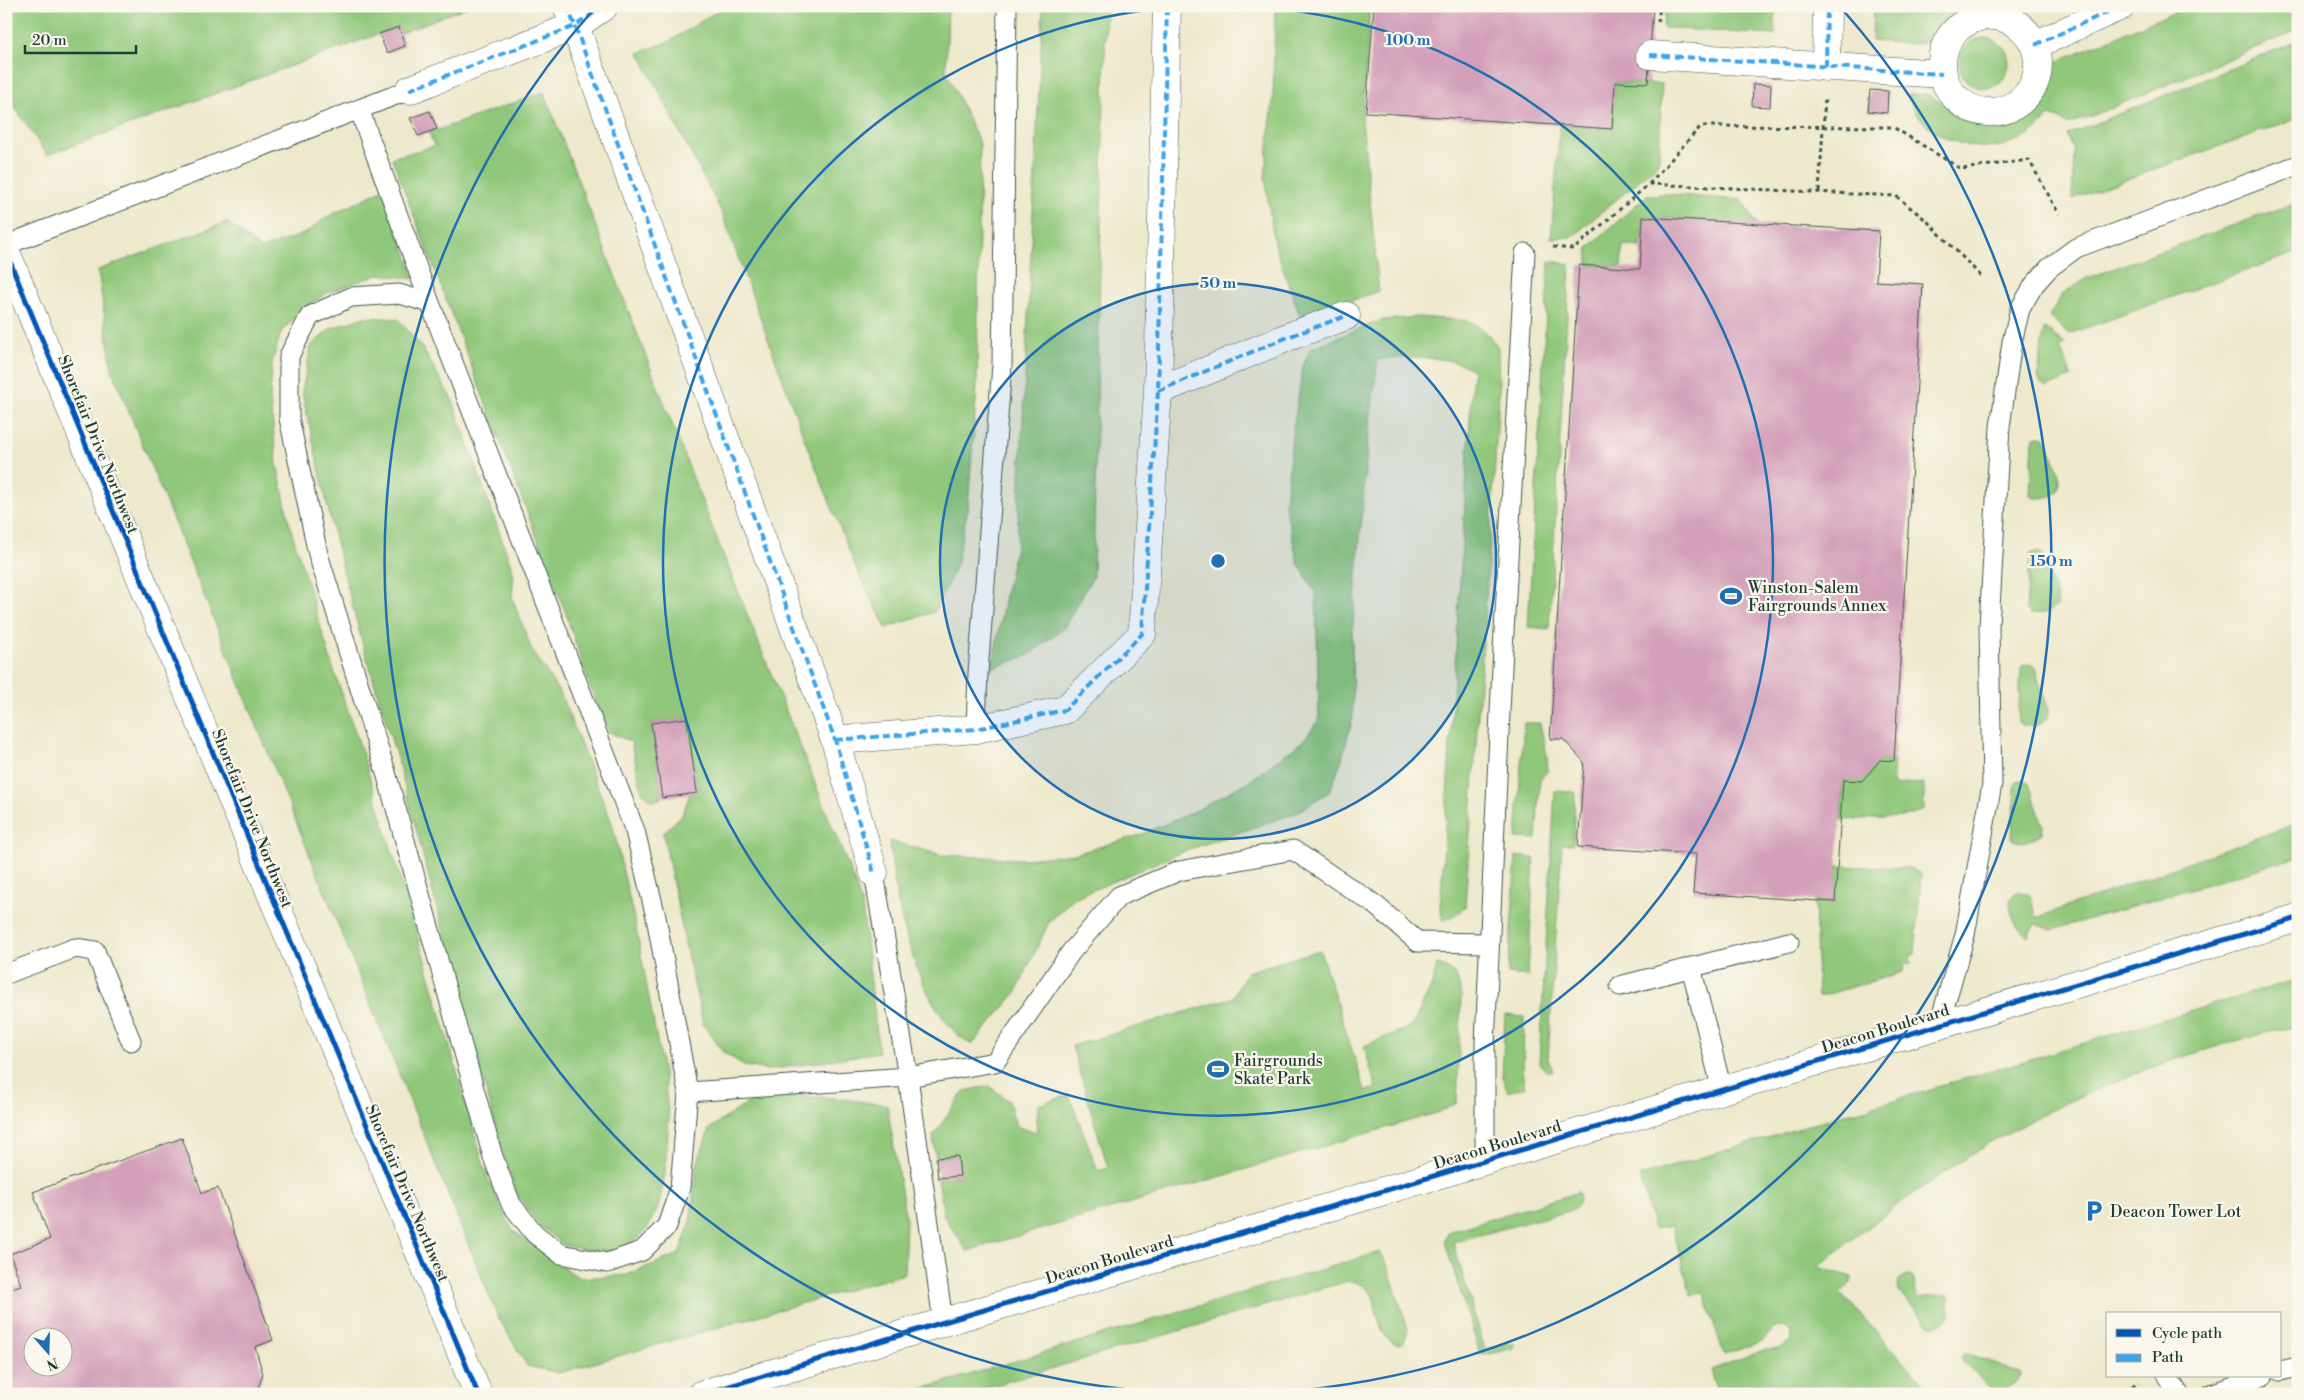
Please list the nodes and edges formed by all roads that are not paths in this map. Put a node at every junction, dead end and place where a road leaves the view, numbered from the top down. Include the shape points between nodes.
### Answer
1 (604, 6) edge
2 (1007, 6) edge
3 (1167, 6) edge
4 (1826, 6) edge
5 (2121, 6) edge
6 (571, 16) edge
7 (2035, 46) junction
8 (1650, 55) dead end
9 (1826, 67) junction
10 (1942, 74) junction
11 (409, 90) joint
12 (359, 109) junction
13 (2298, 165) edge
14 (6, 245) edge
15 (6, 252) edge
16 (1525, 253) dead end
17 (430, 303) junction
18 (1346, 316) dead end
19 (1158, 392) junction
20 (976, 729) junction
21 (835, 740) junction
22 (874, 873) joint
23 (2298, 918) edge
24 (1789, 942) dead end
25 (1490, 943) junction
26 (1691, 967) junction
27 (6, 974) edge
28 (1620, 986) dead end
29 (1939, 1025) junction
30 (131, 1041) dead end
31 (908, 1077) junction
32 (1722, 1090) junction
33 (688, 1092) junction
34 (1485, 1160) junction
35 (943, 1322) junction
36 (2298, 1367) edge
37 (2282, 1371) edge
38 (2168, 1378) edge
39 (2257, 1378) edge
40 (478, 1394) edge
41 (704, 1394) edge
42 (2179, 1394) edge
43 (2211, 1394) edge

1 - 6 street
2 - 20 lane via 1002,365
3 - 19 street
4 - 9 street
5 - 7 street
6 - 11 street
6 - 21 street
7 - 10 street via 2027,32 1999,16 1968,20 1955,29 1946,43 1941,57
7 - 10 street via 2039,61 2037,78 2030,92 2018,104 2004,111 1987,113 1957,101 1947,89
8 - 9 street
9 - 10 street
11 - 12 lane
12 - 14 lane
12 - 17 lane
13 - 29 lane via 2076,248 2049,268 2020,309 2000,427 1989,627 1992,784 1965,935
15 - 40 street, Shorefair Drive Northwest
16 - 25 lane
17 - 33 lane via 635,831 656,917
17 - 33 lane via 400,294 351,296 310,316 288,356 289,418 318,554 385,769 493,1158 511,1204 535,1234 561,1254 607,1263 642,1251 667,1226 680,1188
18 - 19 street
19 - 20 street via 1142,634 1065,710
20 - 21 street
21 - 22 street
22 - 31 lane
23 - 29 street, Deacon Boulevard
24 - 26 lane
25 - 31 lane via 1418,942 1374,904 1293,850 1179,871 1119,896 1071,952 994,1062
25 - 34 lane via 1485,1044
26 - 28 lane
26 - 32 lane
27 - 30 lane via 75,948 95,951
29 - 32 street, Deacon Boulevard
31 - 33 lane
31 - 35 lane
32 - 34 street, Deacon Boulevard
34 - 35 street, Deacon Boulevard
35 - 41 street, Deacon Boulevard
36 - 37 lane
38 - 42 lane
39 - 43 lane

